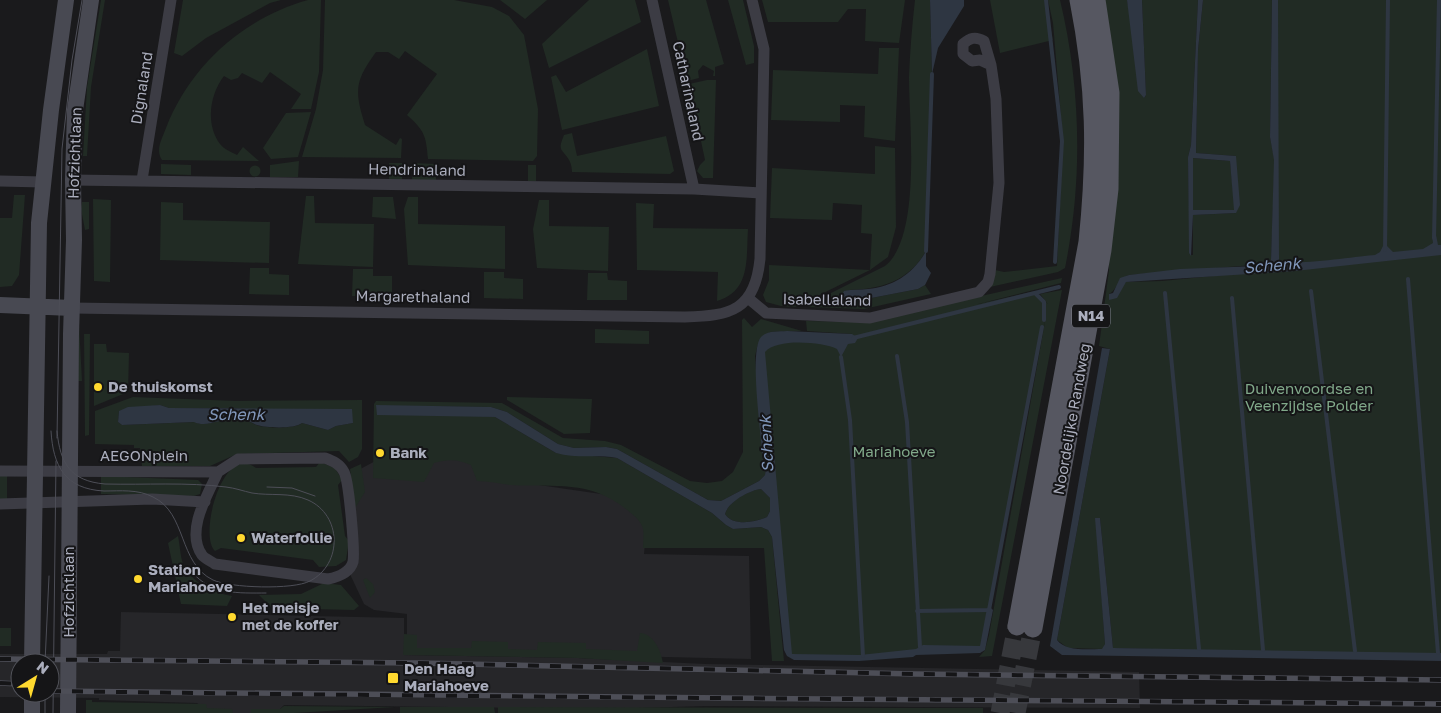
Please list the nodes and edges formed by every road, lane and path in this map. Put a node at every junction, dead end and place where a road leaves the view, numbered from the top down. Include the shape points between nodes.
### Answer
1 (66, 0) edge
2 (91, 0) edge
3 (171, 0) edge
4 (652, 0) edge
5 (752, 0) edge
6 (1079, 0) edge
7 (1096, 0) edge
8 (991, 66) dead end
9 (73, 180) junction
10 (142, 180) junction
11 (0, 181) edge
12 (43, 182) junction
13 (694, 189) junction
14 (761, 193) junction
15 (748, 298) junction
16 (0, 305) edge
17 (37, 305) junction
18 (72, 308) junction
19 (0, 471) edge
20 (36, 472) junction
21 (70, 472) junction
22 (218, 472) junction
23 (69, 502) junction
24 (205, 502) junction
25 (35, 503) junction
26 (0, 504) edge
27 (32, 653) edge
28 (68, 713) edge

1 - 12 main road, Hofzichtlaan
2 - 9 main road, Hofzichtlaan via 75,110
3 - 10 street, Dignaland
4 - 13 street, Catharinaland
5 - 14 street via 764,49
6 - 7 main road, Noordelijke Randweg / N14 via 1093,93 1095,134 1090,223 1025,627 1102,250 1109,189 1110,93
8 - 15 street, Isabellaland via 996,99 999,183 990,274 979,292 870,318 766,313
9 - 10 street, Hendrinaland
9 - 18 main road, Hofzichtlaan
10 - 13 street, Hendrinaland
11 - 12 street
12 - 17 main road, Hofzichtlaan
13 - 14 street, Hendrinaland
14 - 15 street via 759,274
15 - 18 street, Margarethaland via 737,309 714,316
16 - 17 main road
17 - 18 main road
17 - 20 main road, Hofzichtlaan
18 - 21 main road, Hofzichtlaan
19 - 20 street
20 - 21 street
20 - 25 main road, Hofzichtlaan
21 - 22 street, AEGONplein
21 - 23 main road, Hofzichtlaan
22 - 24 street
22 - 24 street via 238,459 326,458 337,463 346,477 353,563 346,572 328,579 215,564 203,556 196,539
23 - 24 street via 152,499
23 - 25 street
23 - 28 main road, Hofzichtlaan
25 - 26 street
25 - 27 main road, Hofzichtlaan

